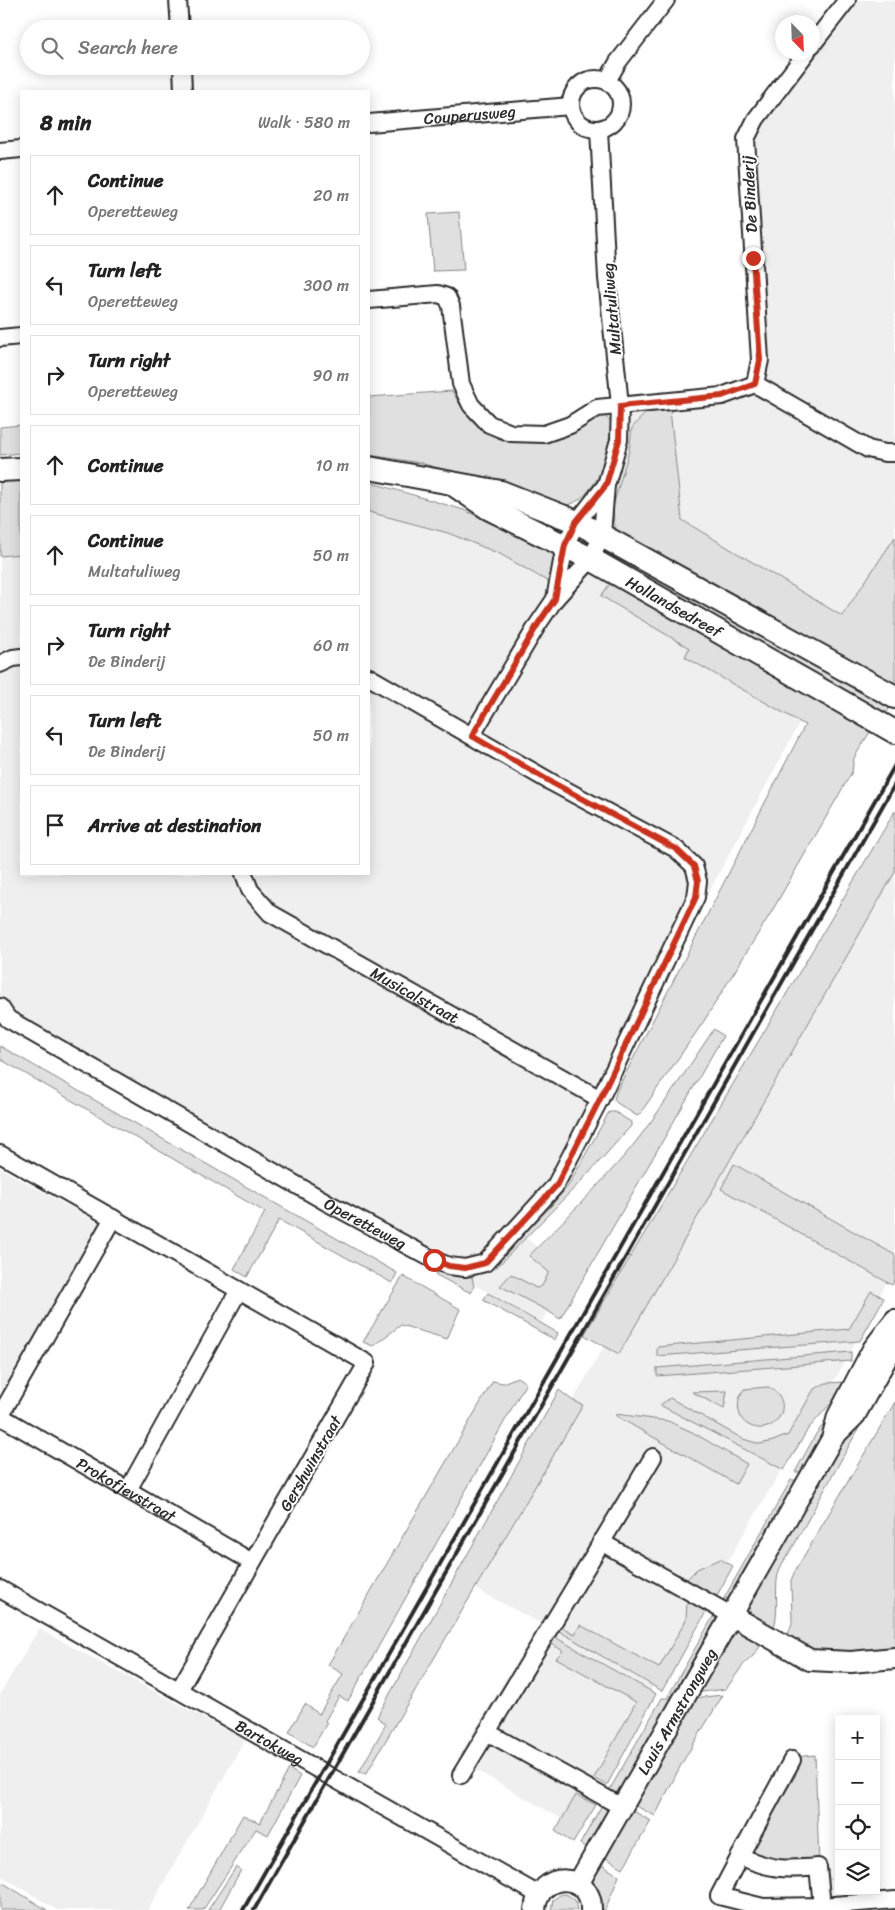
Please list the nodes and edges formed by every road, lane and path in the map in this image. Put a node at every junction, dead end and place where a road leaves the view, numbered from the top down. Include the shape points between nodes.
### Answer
1 (178, 0) edge
2 (666, 0) edge
3 (847, 0) edge
4 (179, 20) edge
5 (820, 35) edge
6 (801, 60) edge
7 (182, 75) edge
8 (607, 81) junction
9 (183, 90) edge
10 (571, 106) junction
11 (370, 123) edge
12 (599, 130) junction
13 (20, 149) edge
14 (0, 151) edge
15 (370, 300) edge
16 (20, 336) edge
17 (0, 338) edge
18 (755, 384) junction
19 (620, 406) junction
20 (895, 453) edge
21 (370, 468) edge
22 (20, 469) edge
23 (0, 470) edge
24 (450, 482) junction
25 (606, 485) junction
26 (576, 522) junction
27 (602, 535) junction
28 (565, 545) junction
29 (591, 559) junction
30 (555, 599) junction
31 (20, 657) edge
32 (0, 664) edge
33 (370, 678) edge
34 (895, 697) edge
35 (895, 732) edge
36 (472, 736) junction
37 (244, 875) edge
38 (0, 1007) edge
39 (600, 1099) junction
40 (0, 1154) edge
41 (113, 1218) junction
42 (239, 1290) junction
43 (895, 1320) edge
44 (895, 1343) edge
45 (0, 1416) edge
46 (832, 1439) junction
47 (653, 1457) dead end
48 (128, 1490) junction
49 (601, 1542) junction
50 (252, 1562) junction
51 (0, 1589) edge
52 (731, 1614) junction
53 (895, 1658) edge
54 (179, 1690) junction
55 (487, 1732) junction
56 (792, 1760) dead end
57 (461, 1775) dead end
58 (622, 1807) junction
59 (740, 1856) junction
60 (578, 1884) junction
61 (895, 1900) edge
62 (537, 1902) edge
63 (822, 1906) junction
64 (591, 1910) edge

1 - 4 street
2 - 8 street
3 - 5 street
6 - 18 street, De Binderij via 756,118 746,138 760,360
7 - 9 street
8 - 10 street via 594,79 582,83 573,93
8 - 12 street via 617,89 622,102 620,115 611,125
10 - 11 street, Couperusweg
10 - 12 street via 575,119 586,127
12 - 19 street, Multatuliweg via 607,271
13 - 14 street
15 - 19 street via 438,294 446,297 451,306 461,384 471,405 489,424 511,433 544,434 570,425 597,408
16 - 17 street
18 - 19 street via 722,396
18 - 20 street via 868,449
19 - 25 street, Multatuliweg via 619,440
21 - 24 main road, Hollandsedreef
22 - 23 main road
24 - 26 main road, Hollandsedreef via 501,492
24 - 28 main road, Hollandsedreef via 488,508
25 - 26 street, Multatuliweg
25 - 27 street, Multatuliweg
26 - 27 main road, Hollandsedreef
26 - 28 street, Multatuliweg
27 - 29 street
27 - 34 main road, Hollandsedreef
28 - 29 main road, Hollandsedreef
28 - 30 street
29 - 30 street
29 - 35 main road, Hollandsedreef
30 - 36 street
31 - 32 street
33 - 36 street, Operetteweg
36 - 39 street, Operetteweg via 676,849 694,866 698,881 696,897
37 - 39 street, Musicalstraat via 250,890 270,913
38 - 39 street, Operetteweg via 8,1019 328,1203 449,1266 465,1268 485,1263 556,1186
40 - 41 street, Gershwinstraat
41 - 42 street, Gershwinstraat
41 - 45 street
42 - 48 street
42 - 50 street, Gershwinstraat via 367,1363
43 - 46 street, Louis Armstrongweg via 873,1349 838,1416
44 - 46 street, Louis Armstrongweg via 855,1415
45 - 48 street, Prokofjevstraat
46 - 52 street, Louis Armstrongweg
47 - 49 street
48 - 50 street, Prokofjevstraat
49 - 52 street
49 - 55 street
50 - 54 street, Gershwinstraat
51 - 54 street, Bartokweg
52 - 53 street via 810,1660 851,1662
52 - 58 street, Louis Armstrongweg
54 - 62 street, Bartokweg
55 - 57 street
55 - 58 street
56 - 59 street
58 - 60 street, Louis Armstrongweg
59 - 63 street via 784,1870 818,1868
59 - 63 street via 719,1896 763,1907
60 - 62 street via 561,1880 552,1882
60 - 64 street via 589,1897
61 - 63 street

